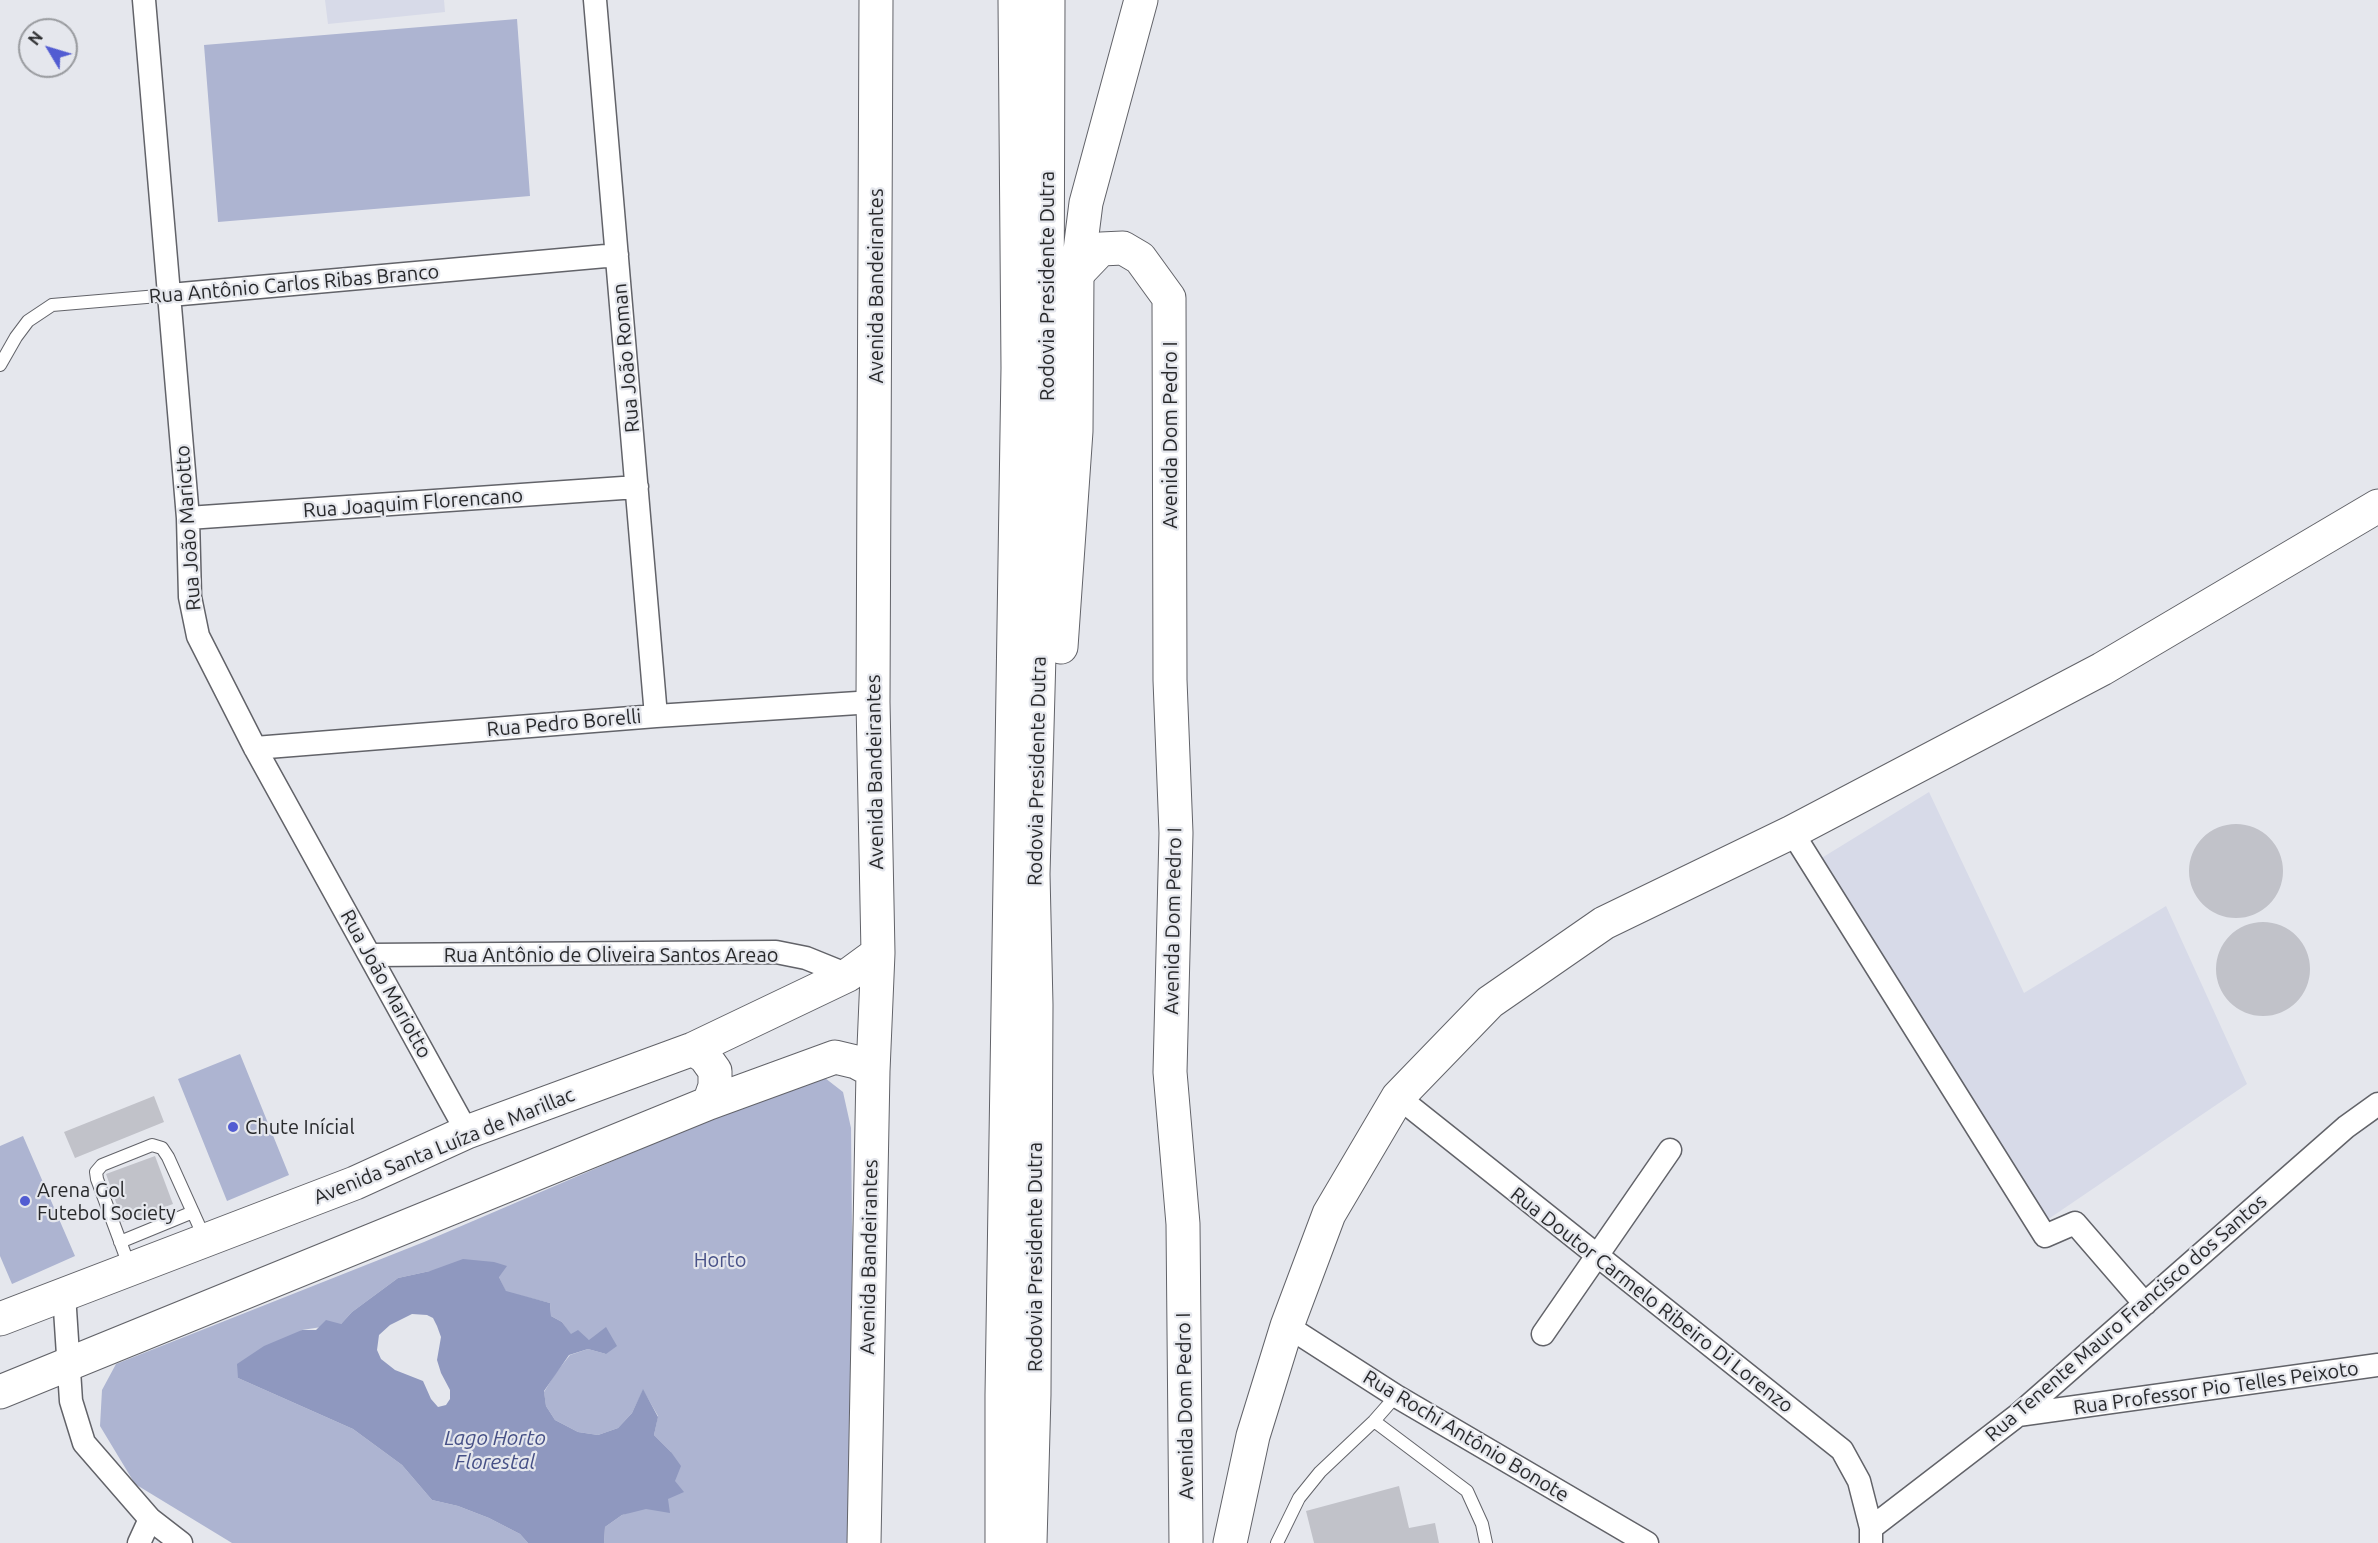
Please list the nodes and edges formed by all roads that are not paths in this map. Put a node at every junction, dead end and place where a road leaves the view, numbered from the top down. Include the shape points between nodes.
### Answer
1 (144, 0) edge
2 (595, 0) edge
3 (876, 0) edge
4 (1015, 0) edge
5 (1048, 0) edge
6 (1141, 0) edge
7 (617, 255) junction
8 (1077, 274) junction
9 (170, 295) junction
10 (0, 365) edge
11 (637, 487) junction
12 (2378, 506) edge
13 (188, 518) junction
14 (873, 702) junction
15 (656, 716) junction
16 (255, 748) junction
17 (1792, 832) junction
18 (878, 953) junction
19 (370, 955) junction
20 (848, 975) junction
21 (1036, 1005) junction
22 (693, 1049) junction
23 (873, 1071) junction
24 (1398, 1097) junction
25 (710, 1103) junction
26 (2378, 1104) edge
27 (467, 1132) junction
28 (1670, 1150) dead end
29 (193, 1212) junction
30 (206, 1241) junction
31 (1595, 1255) junction
32 (125, 1256) junction
33 (64, 1294) junction
34 (2145, 1304) junction
35 (0, 1319) edge
36 (1287, 1326) junction
37 (1543, 1334) dead end
38 (69, 1365) junction
39 (2378, 1365) edge
40 (0, 1392) edge
41 (1396, 1396) junction
42 (2018, 1415) junction
43 (1374, 1420) junction
44 (150, 1519) junction
45 (1871, 1535) edge
46 (138, 1543) edge
47 (181, 1543) edge
48 (864, 1543) edge
49 (1002, 1543) edge
50 (1030, 1543) edge
51 (1186, 1543) edge
52 (1230, 1543) edge
53 (1277, 1543) edge
54 (1486, 1543) edge
55 (1647, 1543) edge

1 - 9 street, Rua João Mariotto
2 - 7 street, Rua João Roman
3 - 14 main road, Avenida Bandeirantes
4 - 49 main road, Rodovia Presidente Dutra via 1018,368
5 - 21 main road, Rodovia Presidente Dutra via 1047,362 1034,874
6 - 8 main road via 1086,203
7 - 9 street, Rua Antônio Carlos Ribas Branco
7 - 11 street, Rua João Roman
8 - 21 main road via 1076,431
8 - 51 main road, Avenida Dom Pedro I via 1101,249 1123,248 1140,258 1169,298 1170,680 1176,833 1170,1072 1183,1224
9 - 10 lane, Rua Antônio Carlos Ribas Branco via 52,305 28,321
9 - 13 street, Rua João Mariotto
11 - 13 street, Rua Joaquim Florencano
11 - 15 street, Rua João Roman
12 - 17 main road via 2102,669
13 - 16 street, Rua João Mariotto via 190,597 198,636
14 - 15 street, Rua Pedro Borelli
14 - 18 main road, Avenida Bandeirantes
15 - 16 street, Rua Pedro Borelli
16 - 19 street, Rua João Mariotto
17 - 24 main road via 1604,923 1490,1002
17 - 34 street via 2045,1236 2075,1223
18 - 20 main road, Avenida Santa Luíza de Marillac
18 - 23 main road, Avenida Bandeirantes
19 - 20 street, Rua Antônio de Oliveira Santos Areao via 776,952 806,958
19 - 27 street, Rua João Mariotto
20 - 22 main road, Avenida Santa Luíza de Marillac
21 - 50 main road, Rodovia Presidente Dutra
22 - 25 main road via 715,1071 716,1086
22 - 27 main road, Avenida Santa Luíza de Marillac
23 - 25 main road via 835,1057
23 - 48 main road, Avenida Bandeirantes
24 - 31 street, Rua Doutor Carmelo Ribeiro Di Lorenzo
24 - 36 main road via 1329,1214
25 - 38 main road
26 - 34 street, Rua Tenente Mauro Francisco dos Santos via 2346,1127
27 - 30 main road, Avenida Santa Luíza de Marillac via 355,1183
28 - 31 street
29 - 30 lane
29 - 32 lane
29 - 32 lane via 162,1148 152,1145 102,1165 96,1172 97,1179
30 - 32 main road, Avenida Santa Luíza de Marillac
31 - 37 street
31 - 45 street, Rua Doutor Carmelo Ribeiro Di Lorenzo via 1842,1450 1859,1481
32 - 33 main road, Avenida Santa Luíza de Marillac
33 - 35 main road, Avenida Santa Luíza de Marillac
33 - 38 street
34 - 42 street, Rua Tenente Mauro Francisco dos Santos
36 - 41 street, Rua Rochi Antônio Bonote
36 - 52 main road via 1253,1436
38 - 40 main road
38 - 44 street via 71,1401 84,1443
39 - 42 street, Rua Professor Pio Telles Peixoto
41 - 43 lane
41 - 55 street, Rua Rochi Antônio Bonote
42 - 45 street, Rua Tenente Mauro Francisco dos Santos
43 - 53 lane via 1299,1498
43 - 54 lane via 1467,1491
44 - 46 street
44 - 47 street

